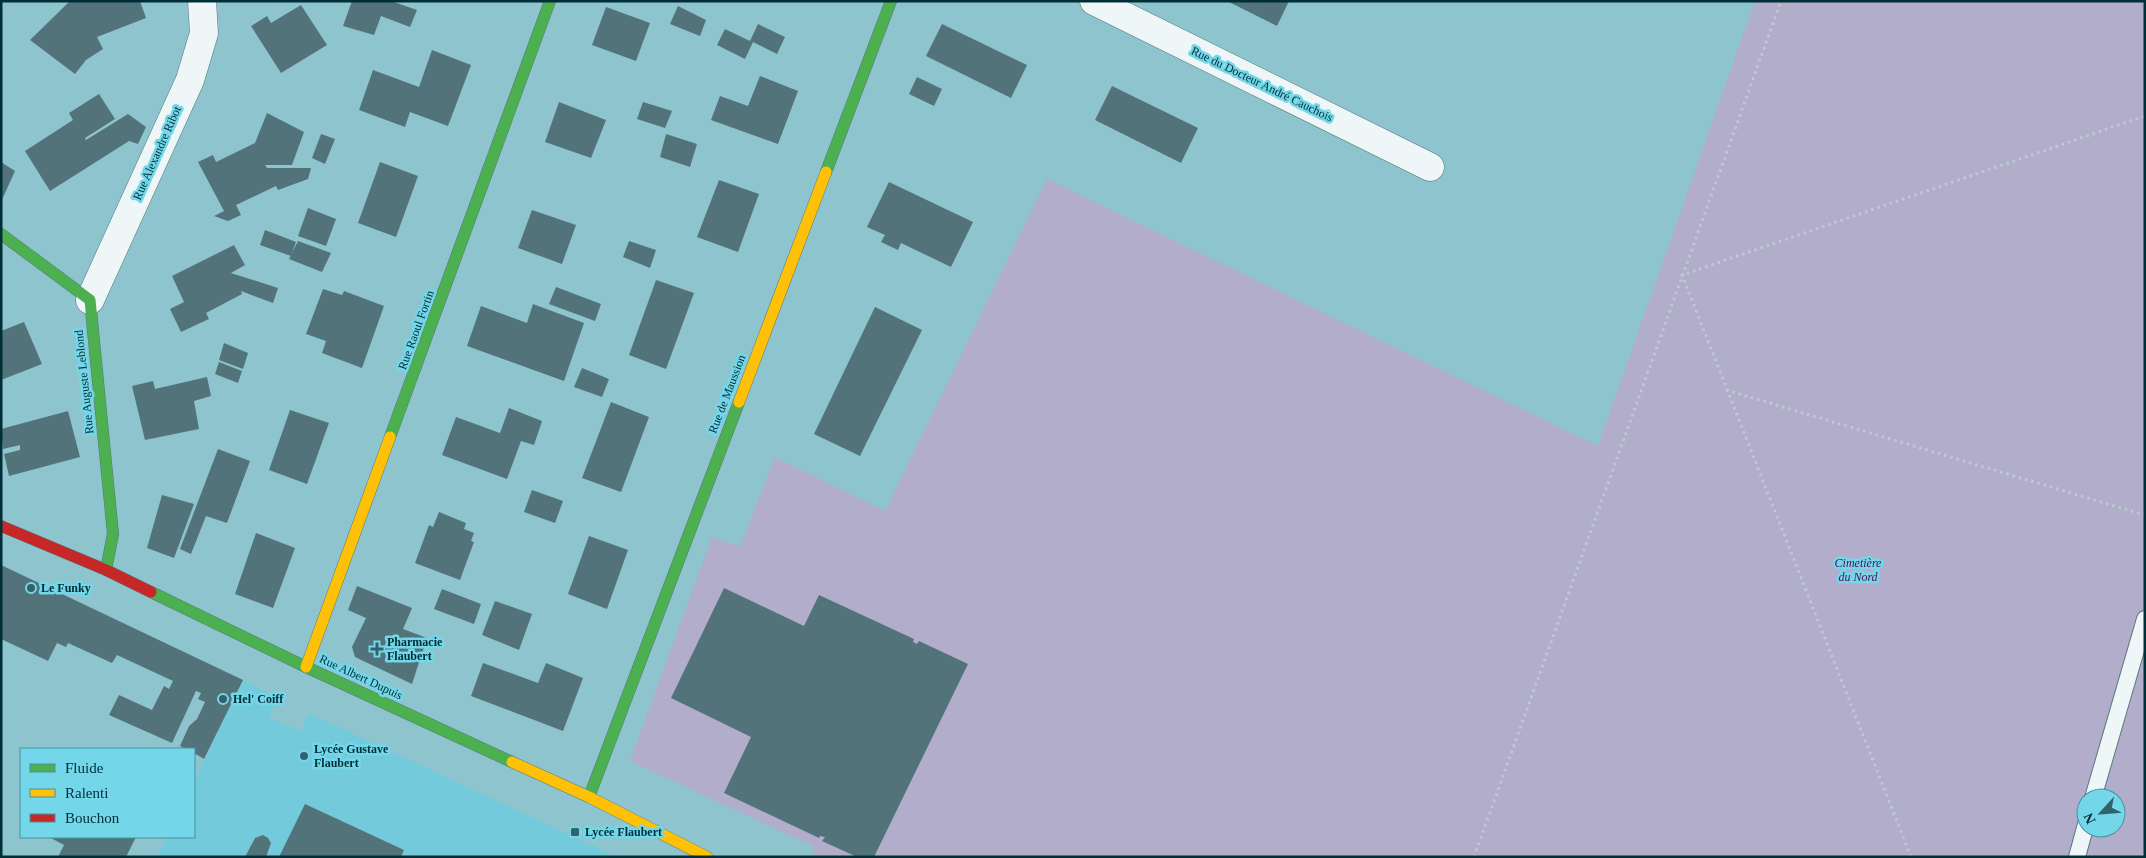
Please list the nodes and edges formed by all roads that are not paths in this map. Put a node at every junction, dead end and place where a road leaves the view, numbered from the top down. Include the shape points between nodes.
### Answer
1 (202, 1) edge
2 (550, 1) edge
3 (891, 1) edge
4 (1094, 1) edge
5 (1430, 167) dead end
6 (1, 234) edge
7 (90, 300) junction
8 (1, 526) edge
9 (106, 570) junction
10 (2145, 619) edge
11 (306, 667) junction
12 (2097, 788) edge
13 (588, 798) junction
14 (2082, 838) edge
15 (707, 857) edge
16 (2077, 857) edge

1 - 7 street, Rue Alexandre Ribot via 204,33 190,80
2 - 11 street, Rue Raoul Fortin
3 - 13 street, Rue de Maussion
4 - 5 street, Rue du Docteur André Cauchois
6 - 7 street
7 - 9 street, Rue Auguste Leblond via 113,534
8 - 9 street, Rue Albert Dupuis
9 - 11 street, Rue Albert Dupuis
10 - 12 lane
11 - 13 street, Rue Albert Dupuis
13 - 15 street, Rue Albert Dupuis
14 - 16 lane

